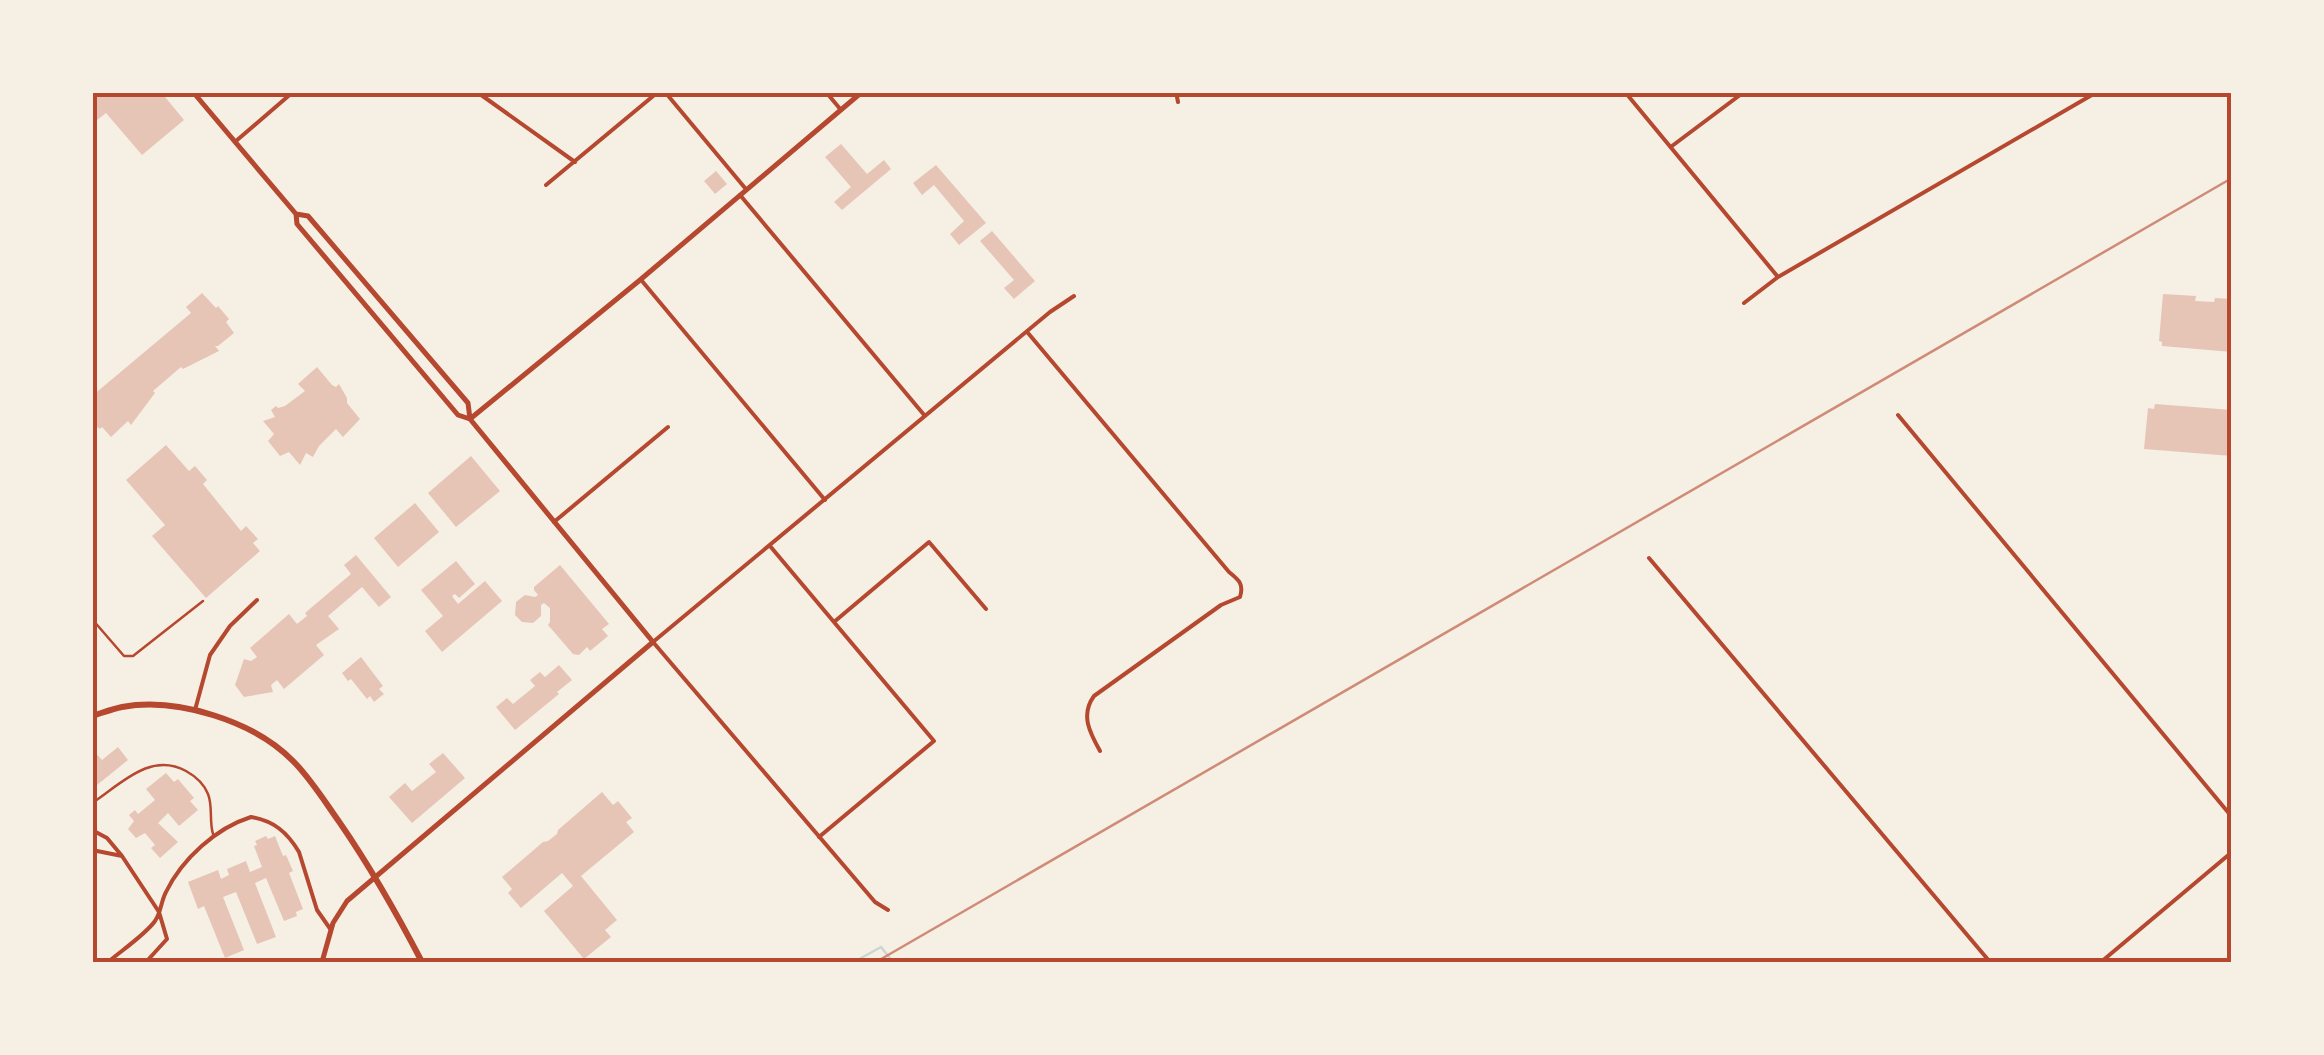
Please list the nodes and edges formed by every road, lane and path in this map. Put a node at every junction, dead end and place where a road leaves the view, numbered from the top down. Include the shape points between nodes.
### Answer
1 (193, 92) edge
2 (294, 92) edge
3 (478, 92) edge
4 (661, 92) edge
5 (826, 92) edge
6 (862, 92) edge
7 (1176, 92) edge
8 (1625, 92) edge
9 (1744, 92) edge
10 (2097, 92) edge
11 (1178, 102) dead end
12 (841, 110) junction
13 (234, 142) junction
14 (1670, 147) junction
15 (574, 162) junction
16 (546, 185) dead end
17 (746, 189) junction
18 (740, 194) junction
19 (296, 214) junction
20 (1778, 277) junction
21 (640, 280) junction
22 (1074, 296) dead end
23 (1744, 303) dead end
24 (1027, 331) junction
25 (1898, 415) dead end
26 (925, 416) junction
27 (470, 419) junction
28 (668, 428) dead end
29 (825, 500) junction
30 (554, 522) junction
31 (770, 546) junction
32 (1648, 558) dead end
33 (257, 600) dead end
34 (202, 601) dead end
35 (986, 609) dead end
36 (92, 619) edge
37 (834, 622) junction
38 (653, 642) junction
39 (194, 710) junction
40 (92, 716) edge
41 (1100, 751) dead end
42 (92, 803) edge
43 (2232, 817) edge
44 (92, 830) edge
45 (819, 837) junction
46 (214, 838) junction
47 (92, 850) edge
48 (2232, 852) edge
49 (122, 856) junction
50 (376, 876) junction
51 (888, 910) dead end
52 (159, 912) junction
53 (331, 930) junction
54 (108, 962) edge
55 (146, 962) edge
56 (322, 962) edge
57 (422, 962) edge
58 (1990, 962) edge
59 (2101, 962) edge

1 - 13 street
2 - 13 street
3 - 15 street
4 - 15 street
4 - 17 street
5 - 12 street
6 - 12 street
7 - 11 street
8 - 14 street
9 - 14 street
10 - 20 street
12 - 17 street
13 - 19 street
14 - 20 street
15 - 16 street
17 - 18 street
18 - 21 street
18 - 26 street
19 - 27 street via 297,224 411,360 457,414
19 - 27 street via 308,216 411,335 468,403
20 - 23 street
21 - 27 street
21 - 29 street
22 - 24 street
24 - 26 street
24 - 41 street via 1242,590 1094,696 1087,720
25 - 43 street
26 - 29 street
27 - 30 street
28 - 30 street
29 - 31 street
30 - 38 street
31 - 37 street
31 - 38 street
32 - 58 street
33 - 39 street via 210,655
34 - 36 lane via 133,656 124,656
35 - 37 street via 929,542
37 - 45 street via 934,741
38 - 45 street
38 - 50 street
39 - 40 main road via 139,705
39 - 50 main road via 257,733 294,762
42 - 46 lane via 144,768 176,766 205,788
44 - 49 street
45 - 51 street
46 - 52 street via 178,869
46 - 53 street via 251,817 278,826 299,852 317,910
47 - 49 street
48 - 59 street
49 - 52 street
50 - 53 street via 347,901
50 - 57 main road
52 - 54 street
52 - 55 street via 167,940
53 - 56 street

